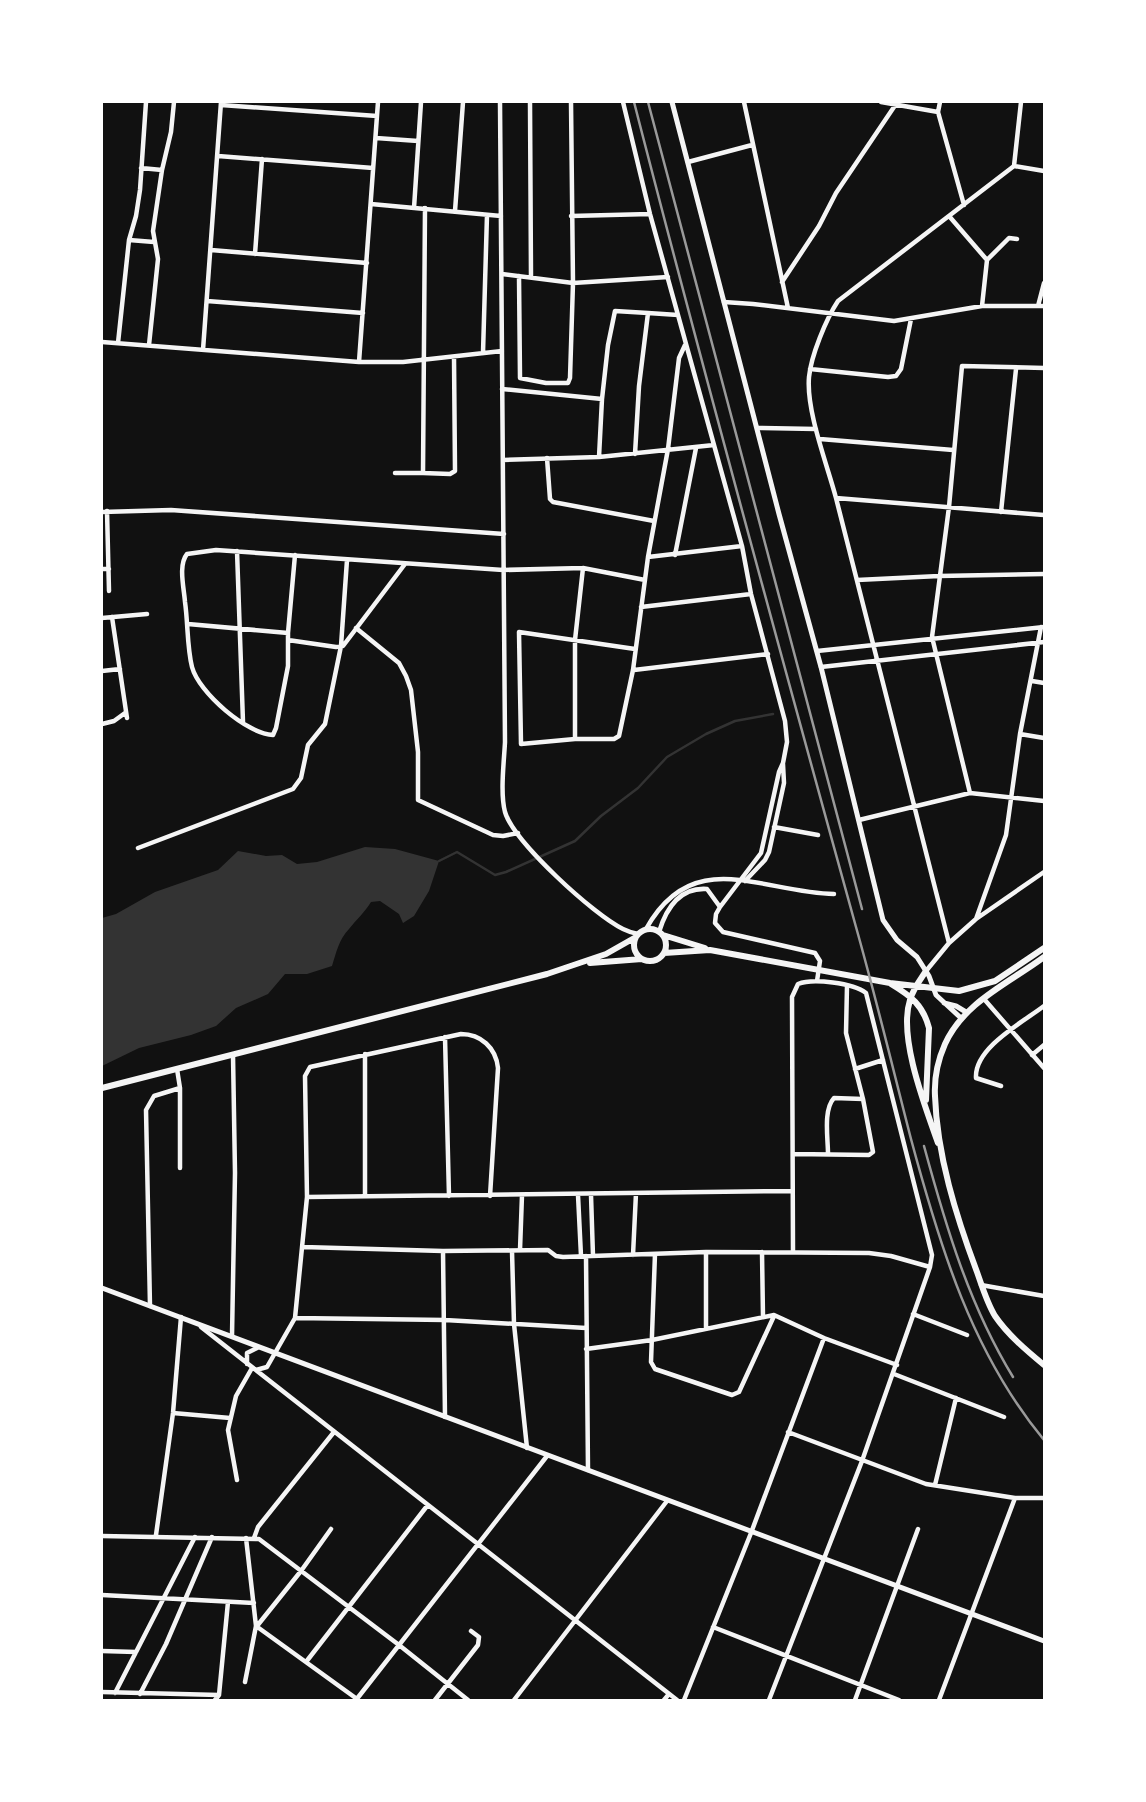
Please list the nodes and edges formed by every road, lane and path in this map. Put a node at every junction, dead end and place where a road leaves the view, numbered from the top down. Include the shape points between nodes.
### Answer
1 (146, 102) edge
2 (174, 102) edge
3 (378, 102) edge
4 (421, 102) edge
5 (463, 102) edge
6 (500, 102) edge
7 (530, 102) edge
8 (571, 102) edge
9 (623, 102) edge
10 (672, 102) edge
11 (744, 102) edge
12 (881, 102) edge
13 (940, 102) edge
14 (1021, 102) edge
15 (221, 103) edge
16 (897, 104) junction
17 (938, 112) junction
18 (377, 116) junction
19 (376, 138) junction
20 (418, 141) junction
21 (752, 145) junction
22 (218, 156) junction
23 (262, 159) junction
24 (688, 162) junction
25 (1014, 166) junction
26 (141, 168) junction
27 (373, 168) junction
28 (162, 170) junction
29 (1045, 170) edge
30 (371, 204) junction
31 (964, 205) junction
32 (414, 208) junction
33 (425, 208) junction
34 (455, 211) junction
35 (650, 214) junction
36 (486, 215) junction
37 (501, 216) junction
38 (571, 216) junction
39 (949, 216) junction
40 (1017, 239) dead end
41 (129, 240) junction
42 (154, 242) junction
43 (211, 250) junction
44 (255, 254) junction
45 (987, 260) junction
46 (367, 263) junction
47 (502, 274) junction
48 (519, 276) junction
49 (531, 277) junction
50 (668, 277) junction
51 (573, 282) junction
52 (782, 282) junction
53 (1045, 283) edge
54 (207, 301) junction
55 (724, 302) junction
56 (982, 306) junction
57 (1038, 306) junction
58 (1045, 306) edge
59 (788, 308) junction
60 (363, 313) junction
61 (648, 313) junction
62 (830, 314) junction
63 (678, 315) junction
64 (911, 319) junction
65 (102, 342) edge
66 (118, 343) junction
67 (685, 344) junction
68 (149, 345) junction
69 (203, 350) junction
70 (502, 351) junction
71 (483, 353) junction
72 (454, 357) junction
73 (422, 359) junction
74 (359, 362) junction
75 (1045, 368) edge
76 (810, 369) junction
77 (1016, 369) junction
78 (502, 388) junction
79 (602, 399) junction
80 (758, 428) junction
81 (816, 429) junction
82 (820, 439) junction
83 (714, 445) junction
84 (696, 448) junction
85 (668, 449) junction
86 (954, 450) junction
87 (635, 454) junction
88 (600, 457) junction
89 (547, 458) junction
90 (503, 460) junction
91 (395, 473) dead end
92 (423, 473) junction
93 (836, 498) junction
94 (949, 507) junction
95 (104, 511) edge
96 (1001, 512) junction
97 (1045, 515) edge
98 (654, 522) junction
99 (503, 534) junction
100 (742, 546) junction
101 (237, 551) junction
102 (295, 555) junction
103 (675, 555) junction
104 (648, 558) junction
105 (347, 559) junction
106 (406, 563) junction
107 (583, 568) junction
108 (102, 569) edge
109 (108, 569) junction
110 (503, 570) junction
111 (1045, 574) edge
112 (939, 576) junction
113 (645, 580) junction
114 (857, 580) junction
115 (109, 591) dead end
116 (751, 594) junction
117 (641, 607) junction
118 (147, 614) dead end
119 (112, 617) junction
120 (102, 618) edge
121 (188, 624) junction
122 (1043, 627) edge
123 (356, 628) junction
124 (241, 630) junction
125 (288, 633) junction
126 (932, 637) junction
127 (288, 640) junction
128 (575, 640) junction
129 (1041, 642) edge
130 (873, 644) junction
131 (341, 646) junction
132 (635, 649) junction
133 (817, 651) junction
134 (768, 654) junction
135 (937, 655) junction
136 (877, 660) junction
137 (821, 667) junction
138 (120, 669) junction
139 (633, 670) junction
140 (102, 671) edge
141 (1032, 681) junction
142 (1045, 683) edge
143 (243, 723) junction
144 (102, 724) edge
145 (1020, 734) junction
146 (1045, 738) edge
147 (575, 739) junction
148 (783, 763) junction
149 (970, 793) junction
150 (1010, 796) junction
151 (1045, 801) edge
152 (915, 806) junction
153 (859, 820) junction
154 (767, 826) junction
155 (775, 827) junction
156 (518, 833) junction
157 (818, 835) dead end
158 (138, 848) dead end
159 (1045, 872) edge
160 (743, 879) junction
161 (834, 894) dead end
162 (720, 907) junction
163 (976, 919) junction
164 (646, 929) junction
165 (661, 934) junction
166 (637, 936) junction
167 (950, 943) junction
168 (1045, 948) edge
169 (710, 950) junction
170 (664, 953) junction
171 (1045, 957) edge
172 (642, 959) junction
173 (581, 963) junction
174 (926, 971) junction
175 (817, 981) junction
176 (890, 983) junction
177 (847, 986) junction
178 (984, 999) junction
179 (1045, 1006) edge
180 (963, 1016) junction
181 (1010, 1030) junction
182 (446, 1037) junction
183 (1045, 1045) edge
184 (365, 1054) junction
185 (233, 1055) junction
186 (1032, 1055) junction
187 (883, 1060) junction
188 (1045, 1068) edge
189 (177, 1069) junction
190 (855, 1069) junction
191 (1001, 1086) dead end
192 (102, 1088) edge
193 (180, 1088) junction
194 (863, 1099) junction
195 (926, 1108) junction
196 (941, 1151) junction
197 (793, 1154) junction
198 (828, 1154) junction
199 (180, 1168) dead end
200 (792, 1191) junction
201 (636, 1194) junction
202 (522, 1195) junction
203 (578, 1195) junction
204 (591, 1195) junction
205 (365, 1196) junction
206 (449, 1196) junction
207 (490, 1196) junction
208 (307, 1197) junction
209 (303, 1247) junction
210 (520, 1250) junction
211 (443, 1251) junction
212 (512, 1251) junction
213 (706, 1252) junction
214 (762, 1252) junction
215 (793, 1252) junction
216 (655, 1254) junction
217 (633, 1255) junction
218 (587, 1256) junction
219 (930, 1267) junction
220 (981, 1285) junction
221 (102, 1288) edge
222 (1045, 1296) edge
223 (150, 1306) junction
224 (913, 1314) junction
225 (774, 1315) junction
226 (181, 1317) junction
227 (763, 1317) junction
228 (295, 1318) junction
229 (445, 1320) junction
230 (198, 1324) junction
231 (514, 1324) junction
232 (586, 1328) junction
233 (706, 1329) junction
234 (967, 1335) dead end
235 (232, 1336) junction
236 (824, 1338) junction
237 (652, 1340) junction
238 (261, 1348) junction
239 (586, 1349) junction
240 (274, 1353) junction
241 (247, 1364) junction
242 (897, 1365) junction
243 (1045, 1365) edge
244 (254, 1369) junction
245 (894, 1374) junction
246 (957, 1398) junction
247 (173, 1413) junction
248 (1004, 1417) dead end
249 (230, 1418) junction
250 (445, 1418) junction
251 (334, 1432) junction
252 (788, 1432) junction
253 (527, 1448) junction
254 (547, 1455) junction
255 (862, 1461) junction
256 (588, 1471) junction
257 (237, 1480) dead end
258 (935, 1485) junction
259 (1015, 1498) junction
260 (1045, 1498) edge
261 (667, 1501) junction
262 (427, 1506) junction
263 (331, 1529) dead end
264 (918, 1529) dead end
265 (751, 1533) junction
266 (102, 1536) edge
267 (156, 1536) junction
268 (195, 1536) junction
269 (212, 1537) junction
270 (246, 1538) junction
271 (254, 1538) junction
272 (477, 1546) junction
273 (823, 1559) junction
274 (302, 1571) junction
275 (897, 1587) junction
276 (102, 1595) edge
277 (186, 1598) junction
278 (164, 1599) junction
279 (228, 1601) junction
280 (254, 1603) junction
281 (349, 1608) junction
282 (971, 1614) junction
283 (575, 1622) junction
284 (256, 1626) junction
285 (713, 1627) junction
286 (471, 1631) dead end
287 (1045, 1641) edge
288 (399, 1645) junction
289 (102, 1651) edge
290 (136, 1652) junction
291 (786, 1656) junction
292 (306, 1662) junction
293 (245, 1682) dead end
294 (448, 1684) junction
295 (860, 1686) junction
296 (102, 1692) edge
297 (115, 1693) junction
298 (669, 1694) junction
299 (140, 1695) junction
300 (219, 1695) junction
301 (215, 1700) edge
302 (357, 1700) edge
303 (435, 1700) edge
304 (468, 1700) edge
305 (514, 1700) edge
306 (664, 1700) edge
307 (677, 1700) edge
308 (684, 1700) edge
309 (769, 1700) edge
310 (855, 1700) edge
311 (899, 1700) edge
312 (939, 1700) edge

1 - 26 street
2 - 28 street
3 - 18 street
4 - 20 street
5 - 34 street
6 - 37 street
7 - 49 street
8 - 38 street
9 - 35 street
10 - 24 street
11 - 21 street
12 - 16 street
13 - 17 street
14 - 25 street
15 - 18 street
15 - 22 street
16 - 17 street
16 - 52 street
17 - 31 street
18 - 19 street
19 - 20 street
19 - 27 street
20 - 32 street
21 - 24 street
21 - 52 street
22 - 23 street
22 - 43 street
23 - 27 street
23 - 44 street
24 - 55 street
25 - 29 street
25 - 31 street
26 - 28 street
26 - 41 street
27 - 30 street
28 - 42 street
30 - 32 street
30 - 46 street
31 - 39 street
32 - 33 street
33 - 34 street
33 - 73 street
34 - 36 street
35 - 38 street
35 - 50 street
36 - 37 street
36 - 71 street
37 - 47 street
38 - 51 street
39 - 45 street
39 - 62 street via 838,301
40 - 45 street via 1009,238
41 - 42 street
41 - 66 street
42 - 68 street via 158,259
43 - 44 street
43 - 54 street
44 - 46 street
45 - 56 street
46 - 60 street
47 - 48 street
47 - 70 street
48 - 49 street
48 - 51 street via 520,378 546,383 568,383 570,378
49 - 51 street
50 - 51 street
50 - 63 street
52 - 59 street
53 - 57 street
54 - 60 street
54 - 69 street
55 - 59 street
55 - 80 street
56 - 57 street
56 - 64 street
57 - 58 street
59 - 62 street
60 - 74 street
61 - 63 street
61 - 79 street via 614,312
61 - 87 street
62 - 64 street
62 - 76 street
63 - 67 street
64 - 76 street via 896,376
65 - 66 street
66 - 68 street
67 - 83 street
67 - 85 street via 679,358
68 - 69 street
69 - 74 street
70 - 71 street
70 - 78 street
71 - 72 street
72 - 73 street
72 - 92 street via 455,471
73 - 74 street
73 - 92 street
75 - 77 street
76 - 81 street
77 - 86 street via 962,366
77 - 96 street
78 - 79 street
78 - 90 street
79 - 88 street
80 - 81 street
80 - 133 street
81 - 82 street
82 - 86 street
82 - 93 street
83 - 84 street
83 - 100 street
84 - 85 street
84 - 103 street
85 - 87 street
85 - 98 street
86 - 94 street
87 - 88 street
88 - 89 street
89 - 90 street
89 - 98 street via 553,502
90 - 99 street
91 - 92 street
93 - 94 street
93 - 114 street
94 - 96 street
94 - 112 street
95 - 99 street via 198,512
95 - 109 street
96 - 97 street
98 - 104 street
99 - 110 street
100 - 103 street
100 - 116 street
101 - 102 street
101 - 121 street via 192,552 184,557
101 - 124 street
102 - 105 street
102 - 125 street
103 - 104 street
104 - 113 street
105 - 106 street
105 - 131 street
106 - 110 street
106 - 123 street
107 - 110 street
107 - 113 street
107 - 128 street
108 - 109 street
109 - 115 street
110 - 156 street via 503,803
111 - 112 street
112 - 114 street
112 - 126 street
113 - 117 street
114 - 130 street
116 - 117 street
116 - 134 street
117 - 132 street
118 - 119 street
119 - 120 street
119 - 138 street
121 - 124 street
121 - 143 street via 197,680
122 - 126 street
122 - 129 street
123 - 131 street
123 - 156 street via 399,663 406,676 418,752 418,800 494,835
124 - 125 street
124 - 143 street
125 - 127 street
126 - 130 street
126 - 135 street
127 - 131 street
127 - 143 street via 288,666 275,732 270,735
128 - 132 street
128 - 147 street
128 - 147 street via 518,632 520,743
129 - 135 street
129 - 141 street
130 - 133 street
130 - 136 street
131 - 158 street via 325,723 308,744 293,789
132 - 139 street
133 - 137 street
134 - 139 street
134 - 148 street via 787,736
135 - 136 street
135 - 149 street
136 - 137 street
136 - 152 street
137 - 153 street
138 - 140 street
138 - 144 street via 126,715
139 - 147 street via 619,736
141 - 142 street
141 - 145 street
145 - 146 street
145 - 150 street
148 - 154 street
148 - 155 street
149 - 150 street
149 - 152 street
150 - 151 street
150 - 163 street via 1004,843
152 - 153 street
152 - 167 street
153 - 174 street via 883,920
154 - 155 street
154 - 160 street via 761,853
155 - 157 street
155 - 160 street via 765,860
156 - 166 street via 545,864 605,916
159 - 163 street
160 - 161 street
160 - 162 street
160 - 164 street via 713,880 682,890 665,902
162 - 165 street via 707,889 687,892 668,907
162 - 175 street via 715,923 723,932 817,954
163 - 167 street
164 - 165 main road
164 - 166 main road
165 - 169 main road
165 - 170 main road
166 - 172 main road via 634,949
166 - 173 main road
167 - 174 street
168 - 176 main road via 995,981 973,988 959,991
169 - 170 main road
169 - 176 main road
170 - 172 main road via 654,961
171 - 178 main road
172 - 173 main road
173 - 185 main road
174 - 180 street via 936,995
174 - 195 main road via 909,1000 907,1020
175 - 177 street
175 - 197 street via 798,984 794,990
176 - 195 main road via 924,1010 929,1028
177 - 187 street via 866,993
177 - 190 street via 846,1033
178 - 180 main road
178 - 181 street
179 - 181 street
180 - 196 main road via 945,1045 937,1070
181 - 186 street
181 - 191 street via 985,1052 975,1075
182 - 184 street
182 - 206 street
182 - 207 street via 477,1037 492,1049 498,1063
183 - 186 street
184 - 205 street
184 - 208 street via 313,1065 306,1073
185 - 189 main road
185 - 235 street
186 - 188 street
187 - 190 street
187 - 219 street via 931,1251
189 - 192 main road
189 - 193 street
190 - 194 street
193 - 199 street
193 - 223 street via 154,1096 146,1110
194 - 198 street via 831,1100
194 - 198 street via 873,1152
195 - 196 main road
196 - 220 main road
197 - 198 street
197 - 200 street
200 - 201 street
200 - 215 street
201 - 204 street
201 - 217 street
202 - 203 street
202 - 207 street
202 - 210 street
203 - 204 street
203 - 218 street
204 - 218 street
205 - 206 street
205 - 208 street
206 - 207 street
208 - 209 street
209 - 211 street
209 - 228 street
210 - 212 street
210 - 218 street
211 - 212 street
211 - 229 street
212 - 231 street
213 - 214 street
213 - 216 street
213 - 233 street
214 - 215 street
214 - 227 street
215 - 219 street via 880,1255
216 - 217 street
216 - 237 street
217 - 218 street
218 - 232 street
219 - 224 street
220 - 222 street
220 - 243 main road via 995,1315
221 - 223 street
223 - 226 street
224 - 234 street
224 - 242 street
225 - 227 street
225 - 236 street
225 - 237 street via 739,1392 732,1395 655,1369
226 - 230 street
226 - 247 street
227 - 233 street
228 - 229 street
228 - 240 street
229 - 231 street
229 - 250 street
230 - 235 street
230 - 241 street
231 - 232 street
231 - 253 street
232 - 239 street
233 - 237 street
235 - 238 street
236 - 242 street
236 - 252 street
237 - 239 street
238 - 240 street
238 - 241 street via 250,1349
239 - 256 street
240 - 244 street via 267,1367
240 - 250 street
241 - 244 street
242 - 245 street
244 - 249 street via 236,1396
244 - 251 street
245 - 246 street
245 - 255 street
246 - 248 street
246 - 258 street
247 - 249 street
247 - 267 street
249 - 257 street
250 - 253 street
251 - 262 street
251 - 271 street
252 - 255 street
252 - 265 street
253 - 254 street
254 - 256 street
254 - 272 street
255 - 258 street
255 - 273 street
256 - 261 street
258 - 259 street
259 - 260 street
259 - 282 street
261 - 265 street
261 - 283 street
262 - 272 street
262 - 281 street
263 - 274 street
264 - 275 street
265 - 273 street
265 - 285 street
266 - 267 street
267 - 268 street
268 - 269 street
268 - 278 street
269 - 270 street
269 - 277 street
270 - 271 street
270 - 280 street
271 - 274 street
272 - 283 street
272 - 288 street
273 - 275 street
273 - 291 street
274 - 281 street
274 - 284 street
275 - 282 street
275 - 295 street
276 - 278 street
277 - 278 street
277 - 279 street
277 - 299 street
278 - 290 street
279 - 280 street
279 - 300 street
280 - 284 street
281 - 288 street
281 - 292 street
282 - 287 street
282 - 312 street
283 - 298 street
283 - 305 street
284 - 292 street
284 - 293 street
285 - 291 street
285 - 308 street
286 - 294 street via 479,1643
288 - 294 street
288 - 302 street
289 - 290 street
290 - 297 street
291 - 295 street
291 - 309 street
292 - 302 street
294 - 303 street
294 - 304 street
295 - 310 street
295 - 311 street
296 - 297 street
297 - 299 street
298 - 306 street
298 - 307 street
299 - 300 street
300 - 301 street

